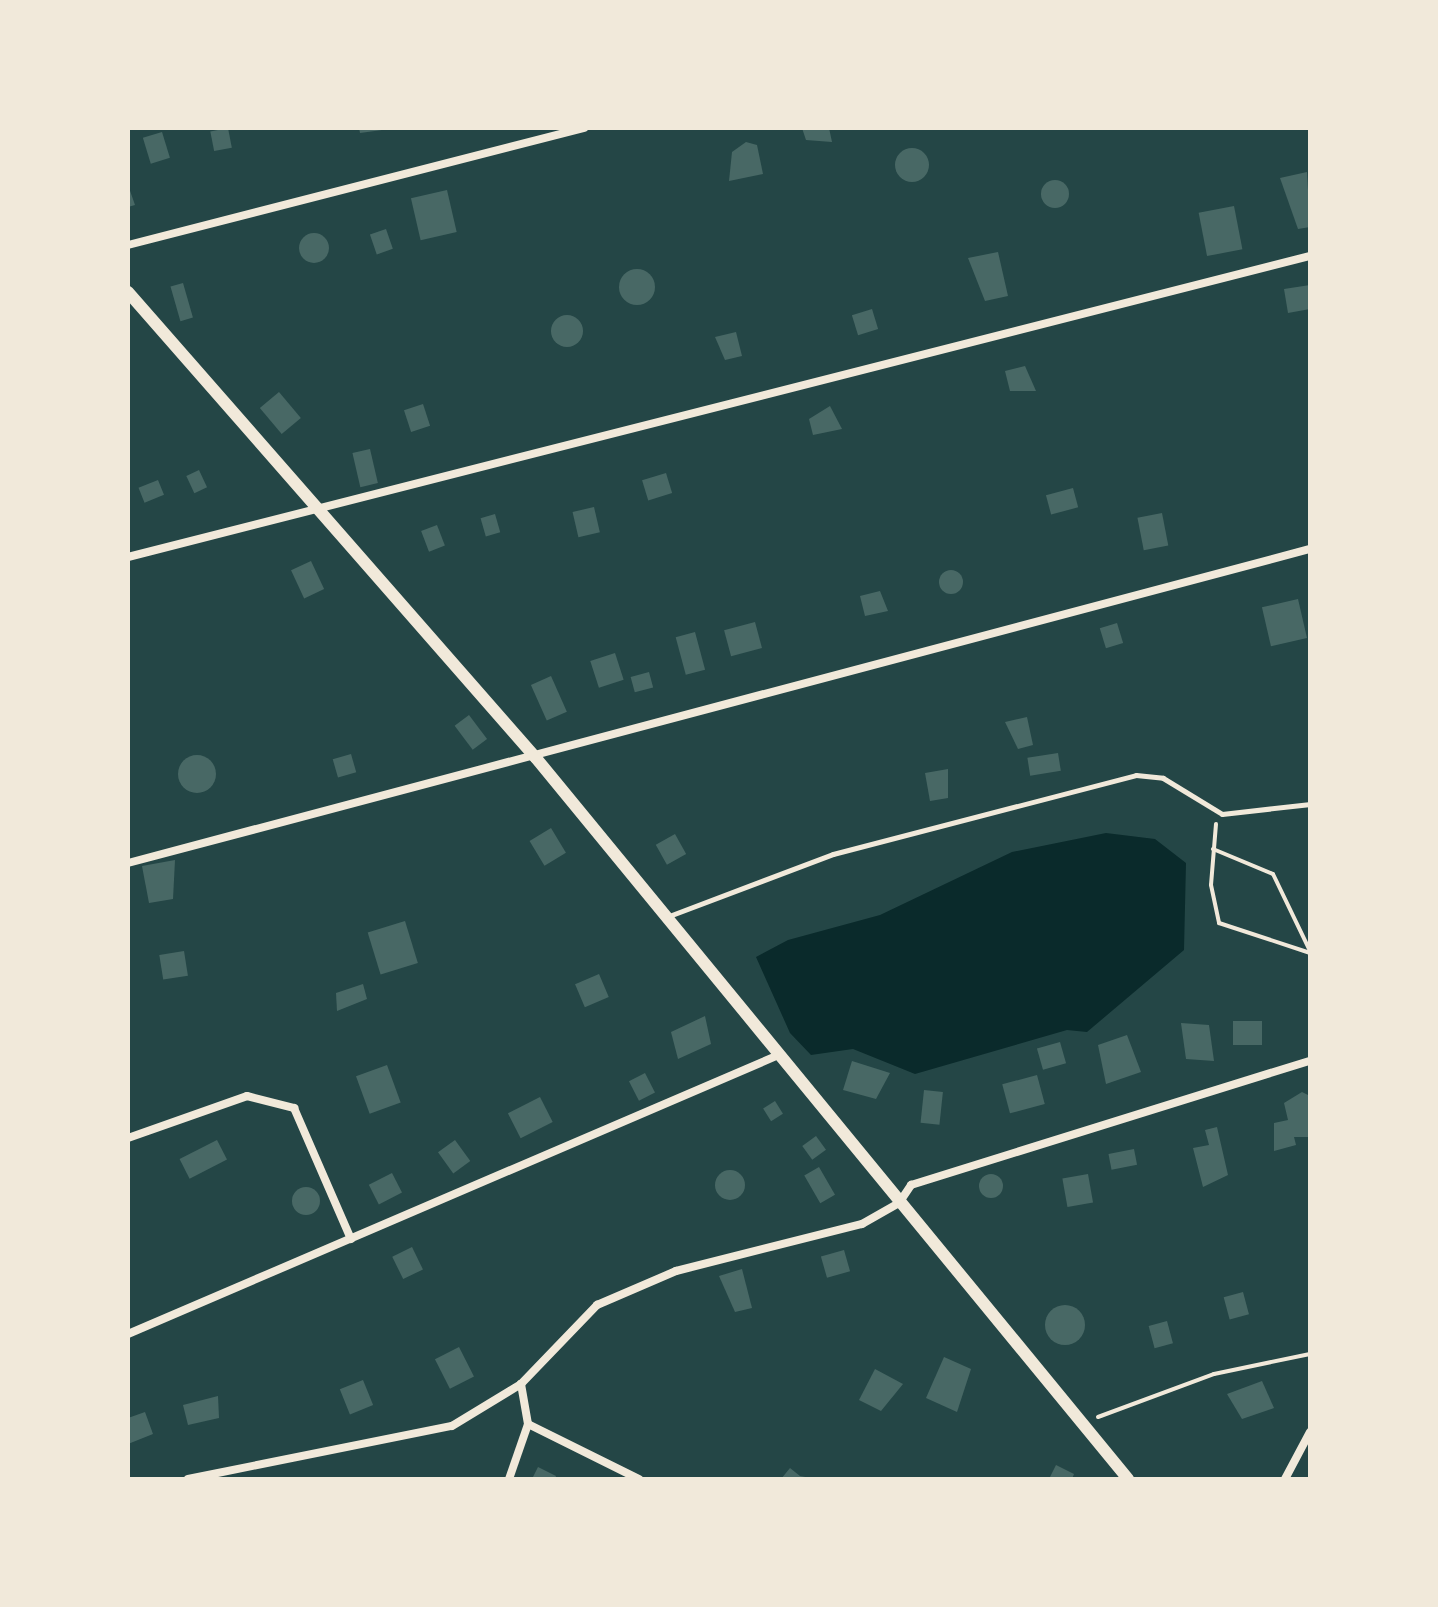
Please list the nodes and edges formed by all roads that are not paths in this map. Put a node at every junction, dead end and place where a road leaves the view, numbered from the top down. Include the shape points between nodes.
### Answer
1 (584, 128) edge
2 (128, 245) edge
3 (1310, 256) edge
4 (128, 292) edge
5 (313, 509) junction
6 (1310, 549) edge
7 (128, 557) edge
8 (536, 758) junction
9 (1310, 804) edge
10 (128, 863) edge
11 (667, 917) junction
12 (781, 1054) junction
13 (1310, 1061) edge
14 (128, 1138) edge
15 (899, 1203) junction
16 (351, 1239) junction
17 (128, 1334) edge
18 (521, 1384) junction
19 (528, 1424) junction
20 (1310, 1432) edge
21 (188, 1479) edge
22 (509, 1479) edge
23 (639, 1479) edge
24 (1128, 1479) edge
25 (1285, 1479) edge

1 - 2 street
3 - 5 street
4 - 5 street
5 - 7 street
5 - 8 street
6 - 8 street
8 - 10 street
8 - 11 street
9 - 11 lane via 1222,814 1163,778 1123,777 833,854
11 - 12 street
12 - 15 street
12 - 16 street
13 - 15 street via 911,1185
14 - 16 street via 247,1096 294,1108
15 - 18 street via 862,1224 676,1271 597,1305
15 - 24 street
16 - 17 street
18 - 19 street
18 - 21 street via 452,1426
19 - 22 street
19 - 23 street
20 - 25 street

